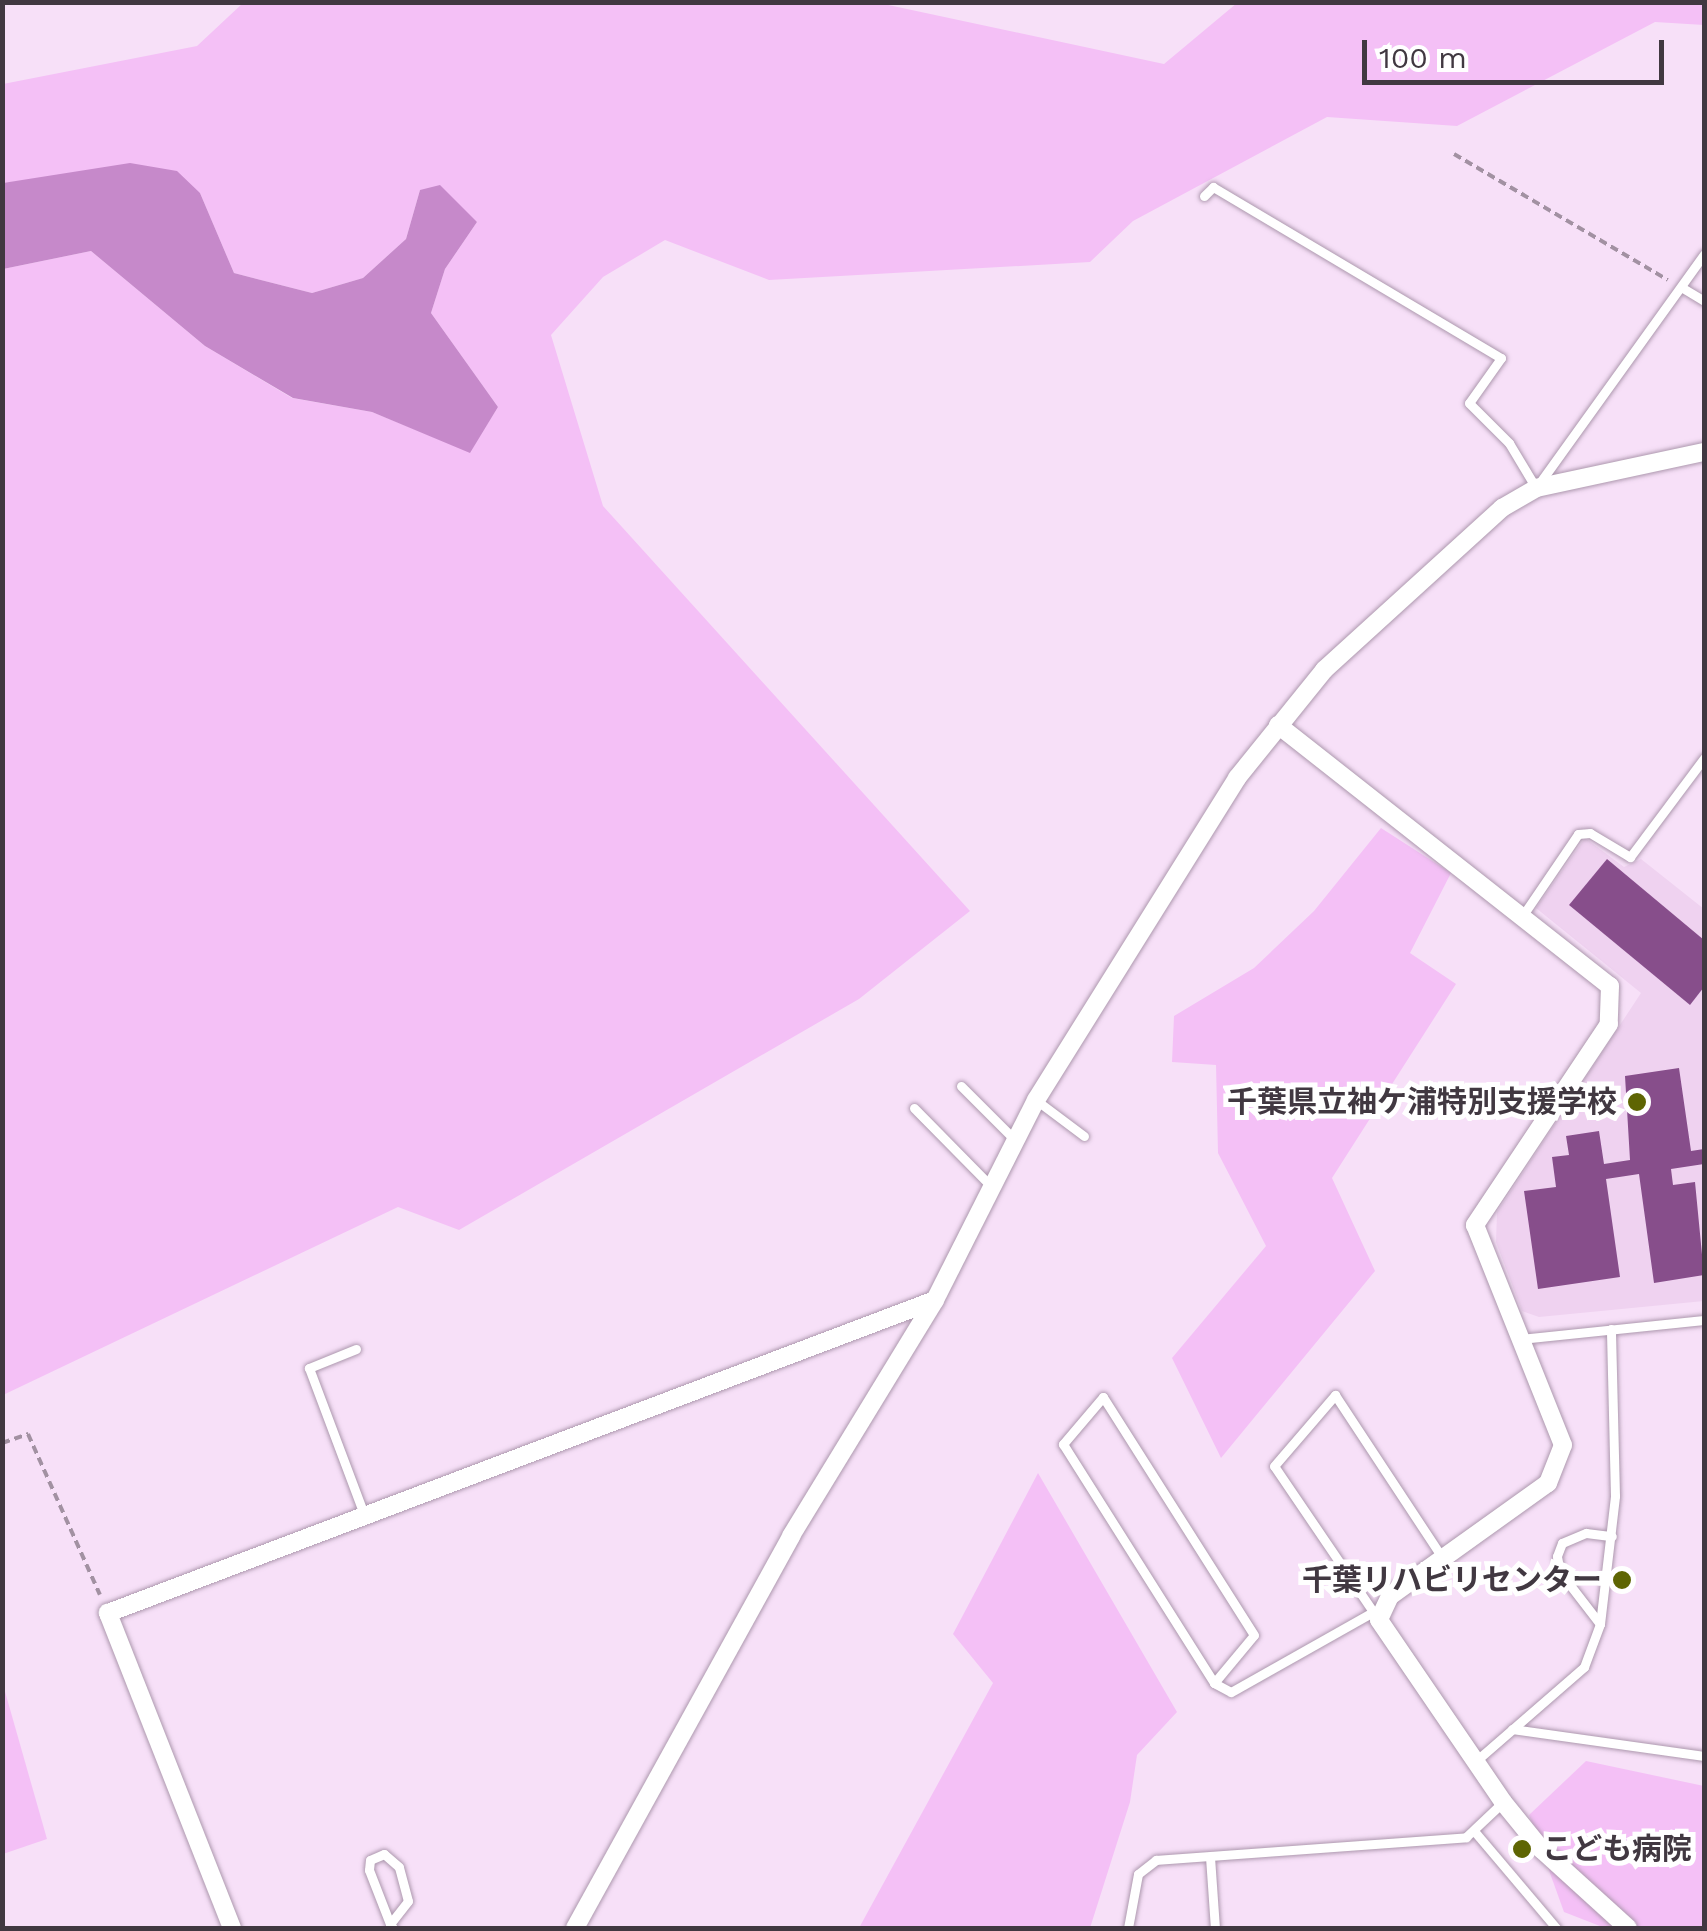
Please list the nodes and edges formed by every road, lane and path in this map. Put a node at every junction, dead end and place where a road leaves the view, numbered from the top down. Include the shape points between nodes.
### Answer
1 (1454, 154) dead end
2 (1204, 196) dead end
3 (1704, 254) edge
4 (1680, 288) junction
5 (1704, 301) edge
6 (1704, 452) edge
7 (1536, 488) junction
8 (1278, 725) junction
9 (1704, 758) edge
10 (1524, 915) junction
11 (961, 1086) dead end
12 (1036, 1100) junction
13 (914, 1108) dead end
14 (1084, 1136) dead end
15 (1015, 1140) junction
16 (992, 1186) junction
17 (935, 1300) junction
18 (1704, 1320) edge
19 (1611, 1329) junction
20 (1518, 1339) junction
21 (356, 1349) dead end
22 (2, 1442) edge
23 (363, 1512) junction
24 (1612, 1536) junction
25 (1443, 1559) junction
26 (108, 1613) junction
27 (1376, 1616) junction
28 (1600, 1624) junction
29 (1214, 1683) junction
30 (1512, 1729) junction
31 (1704, 1756) edge
32 (1478, 1760) junction
33 (1502, 1802) junction
34 (1475, 1832) junction
35 (1210, 1857) junction
36 (392, 1926) edge
37 (232, 1928) edge
38 (575, 1928) edge
39 (1128, 1928) edge
40 (1215, 1928) edge
41 (1556, 1928) edge
42 (1628, 1928) edge

1 - 4 path
2 - 7 lane via 1213,187 1501,358 1469,402 1509,444
3 - 4 lane
4 - 5 lane
4 - 7 lane
6 - 7 street
7 - 8 street via 1446,554 1324,670
8 - 10 street
8 - 12 street via 1172,874
9 - 10 lane via 1630,857 1590,833 1578,834
10 - 20 street via 1610,986 1613,1006 1608,1024 1475,1225
11 - 15 lane
12 - 14 lane
12 - 15 street
13 - 16 lane
15 - 16 street
16 - 17 street
17 - 23 street
17 - 38 street via 791,1536
18 - 19 lane
19 - 20 lane
19 - 24 lane
20 - 25 street via 1563,1445 1548,1483
21 - 23 lane via 309,1368
22 - 26 path via 28,1434
23 - 26 street
24 - 28 lane
24 - 28 lane via 1586,1533 1562,1543 1557,1556 1560,1572
25 - 27 street via 1390,1596
25 - 27 lane via 1334,1394 1274,1466
26 - 37 street
27 - 29 lane via 1231,1692
27 - 32 street
28 - 30 lane via 1584,1667
29 - 29 lane via 1063,1444 1103,1398 1254,1635
30 - 31 lane
30 - 32 lane
32 - 33 street
33 - 34 lane
33 - 42 street via 1542,1850
34 - 35 lane
34 - 41 lane
35 - 39 lane via 1156,1860 1138,1874
35 - 40 lane
36 - 36 lane via 369,1870 370,1860 384,1854 398,1867 408,1901

